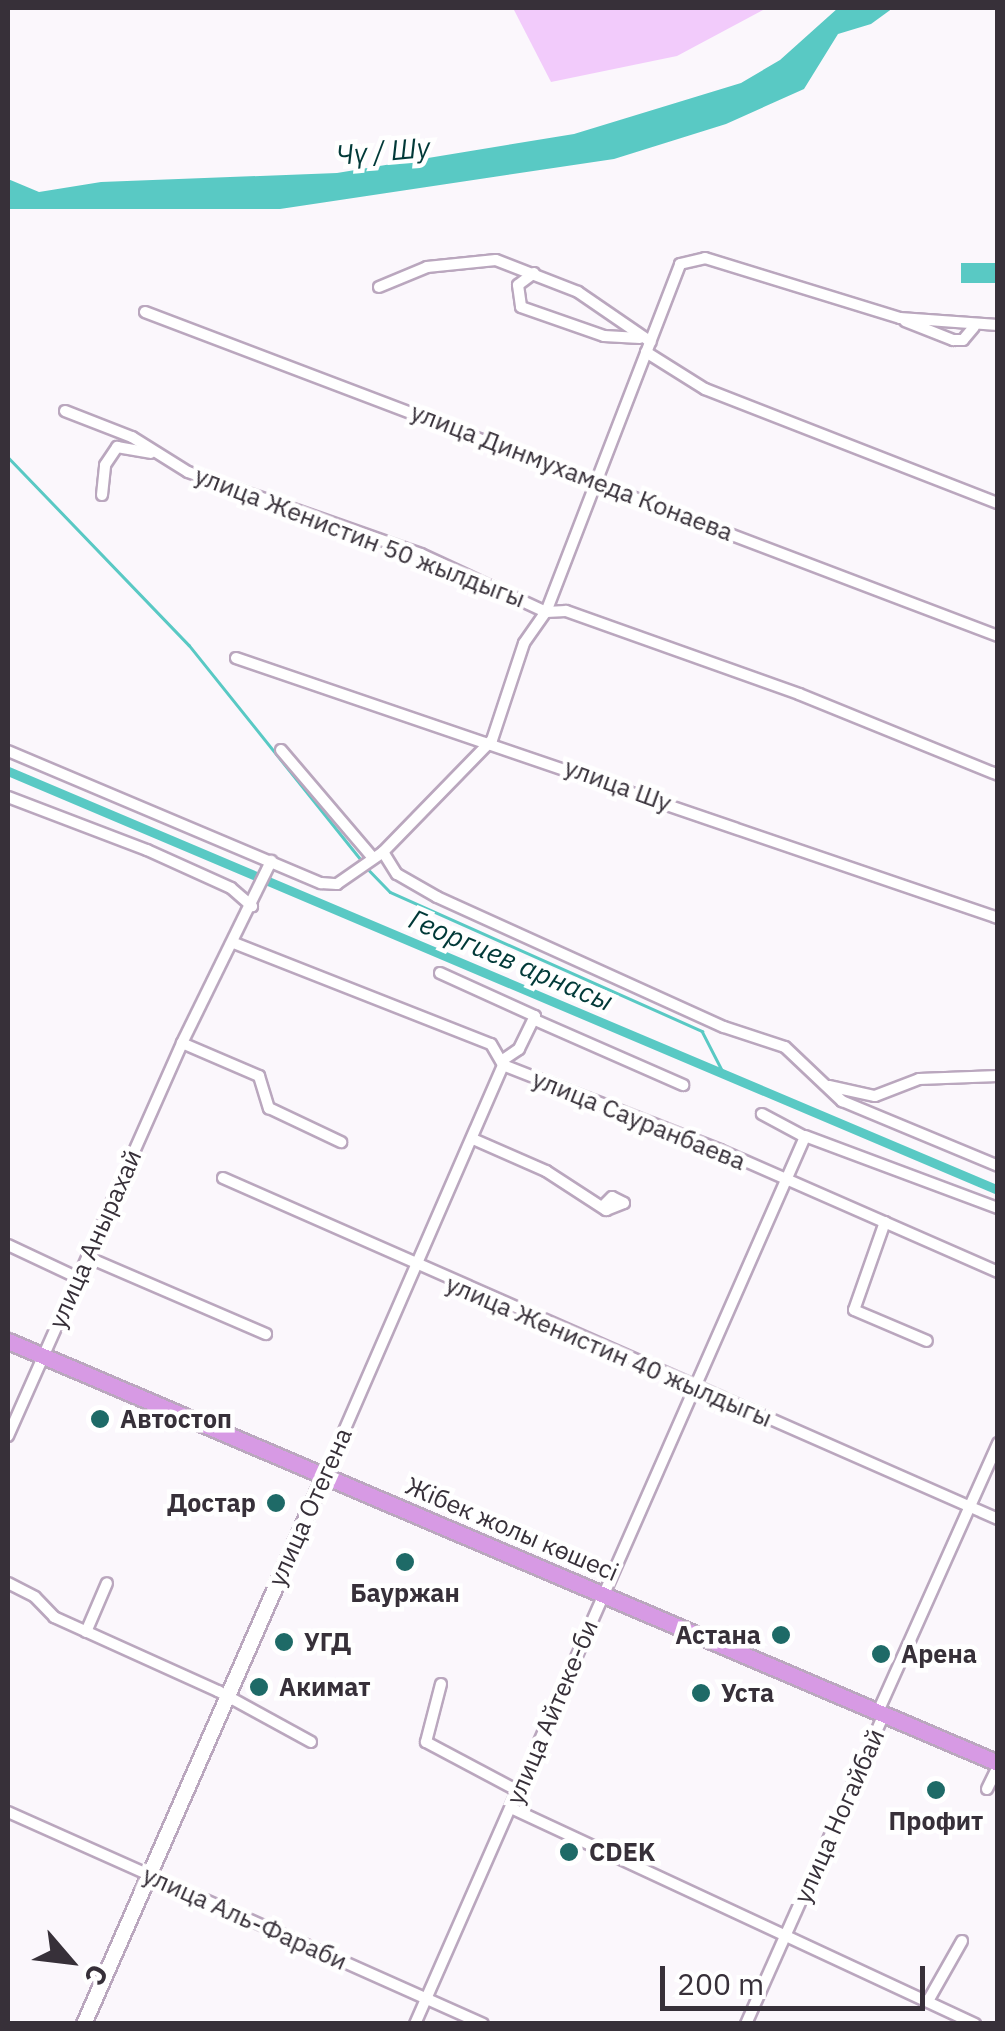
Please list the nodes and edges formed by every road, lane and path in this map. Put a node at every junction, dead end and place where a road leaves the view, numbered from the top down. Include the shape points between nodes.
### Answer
1 (534, 272) junction
2 (379, 288) dead end
3 (145, 312) dead end
4 (900, 318) junction
5 (998, 325) edge
6 (974, 326) junction
7 (648, 347) junction
8 (65, 410) dead end
9 (150, 453) junction
10 (595, 482) junction
11 (102, 495) dead end
12 (998, 503) edge
13 (546, 612) junction
14 (998, 636) edge
15 (236, 658) dead end
16 (492, 740) junction
17 (281, 750) dead end
18 (8, 751) edge
19 (998, 775) edge
20 (8, 797) edge
21 (377, 854) junction
22 (271, 861) junction
23 (253, 903) junction
24 (998, 918) edge
25 (234, 943) junction
26 (440, 973) dead end
27 (535, 1020) junction
28 (182, 1043) junction
29 (504, 1062) junction
30 (998, 1076) edge
31 (683, 1084) dead end
32 (828, 1086) junction
33 (762, 1114) dead end
34 (806, 1136) junction
35 (473, 1138) junction
36 (342, 1142) dead end
37 (998, 1166) edge
38 (223, 1178) dead end
39 (784, 1180) junction
40 (603, 1206) dead end
41 (998, 1208) edge
42 (885, 1222) junction
43 (8, 1245) edge
44 (87, 1257) junction
45 (416, 1268) junction
46 (998, 1272) edge
47 (78, 1278) junction
48 (266, 1334) dead end
49 (8, 1341) edge
50 (926, 1342) dead end
51 (43, 1357) junction
52 (692, 1388) junction
53 (8, 1436) edge
54 (998, 1444) edge
55 (324, 1476) junction
56 (970, 1506) junction
57 (998, 1519) edge
58 (8, 1583) edge
59 (107, 1583) dead end
60 (602, 1594) junction
61 (86, 1632) junction
62 (441, 1684) dead end
63 (226, 1696) junction
64 (880, 1716) junction
65 (312, 1742) dead end
66 (998, 1764) edge
67 (987, 1789) dead end
68 (518, 1791) junction
69 (511, 1808) junction
70 (8, 1812) edge
71 (150, 1876) junction
72 (787, 1932) junction
73 (962, 1941) dead end
74 (426, 1998) junction
75 (928, 2000) junction
76 (84, 2024) edge
77 (415, 2024) edge
78 (483, 2024) edge
79 (746, 2024) edge
80 (974, 2024) edge

1 - 2 street via 482,260 427,267
1 - 7 street via 578,292
1 - 7 street via 518,285 521,307
3 - 10 street, улица Динмухамеда Конаева
4 - 6 street
4 - 6 street via 953,340 963,340
4 - 7 street via 691,257 680,264
5 - 6 street
7 - 10 street
7 - 12 street via 684,379 748,408
8 - 9 street, улица Женистин 50 жылдыгы via 132,437
9 - 11 street via 116,447 105,465
9 - 13 street, улица Женистин 50 жылдыгы via 421,554
10 - 13 street
10 - 14 street, улица Динмухамеда Конаева
13 - 16 street via 528,632
13 - 19 street, улица Женистин 50 жылдыгы via 566,611 781,688
15 - 16 street, улица Шу
16 - 21 street
16 - 24 street, улица Шу
17 - 21 street
18 - 22 street
20 - 23 street via 231,888
21 - 22 street via 351,875 322,883
21 - 32 street via 437,897 724,1027 785,1047
22 - 23 street, улица Анырахай
23 - 25 street, улица Анырахай
25 - 28 street, улица Анырахай
25 - 29 street, улица Сауранбаева via 491,1044
26 - 27 street
27 - 29 street, улица Отегена via 520,1049
27 - 31 street
28 - 36 street via 259,1076 269,1108
28 - 44 street, улица Анырахай
29 - 35 street, улица Отегена
29 - 39 street, улица Сауранбаева
30 - 32 street via 918,1079 875,1096
32 - 37 street via 842,1101
33 - 34 street
34 - 39 street, улица Айтеке-би
34 - 41 street
35 - 40 street
35 - 45 street, улица Отегена
38 - 45 street, улица Женистин 40 жылдыгы
39 - 42 street, улица Сауранбаева
39 - 52 street, улица Айтеке-би
42 - 46 street, улица Сауранбаева
42 - 50 street via 854,1310
43 - 47 street
44 - 47 street, улица Анырахай
44 - 48 street
45 - 52 street, улица Женистин 40 жылдыгы
45 - 55 street, улица Отегена
47 - 51 street, улица Анырахай
49 - 51 highway, Жібек жолы көшесі
51 - 53 street, улица Анырахай
51 - 55 highway, Жібек жолы көшесі
52 - 56 street, улица Женистин 40 жылдыгы
52 - 60 street, улица Айтеке-би
54 - 56 street, улица Ногайбай
55 - 60 highway, Жібек жолы көшесі
55 - 63 main road, улица Отегена
56 - 57 street, улица Женистин 40 жылдыгы
56 - 64 street, улица Ногайбай
58 - 61 street
59 - 61 street
60 - 64 highway, Жібек жолы көшесі
60 - 68 street, улица Айтеке-би
61 - 63 street
62 - 68 street via 426,1742
63 - 65 street
63 - 71 main road, улица Отегена
64 - 66 highway, Жібек жолы көшесі
64 - 72 street, улица Ногайбай
66 - 67 street
68 - 69 street, улица Айтеке-би
69 - 72 street
69 - 74 street, улица Айтеке-би
70 - 71 street, улица Аль-Фараби
71 - 74 street, улица Аль-Фараби
71 - 76 main road, улица Отегена
72 - 75 street
72 - 79 street, улица Ногайбай
73 - 75 street
74 - 77 street, улица Айтеке-би
74 - 78 street, улица Аль-Фараби
75 - 80 street

